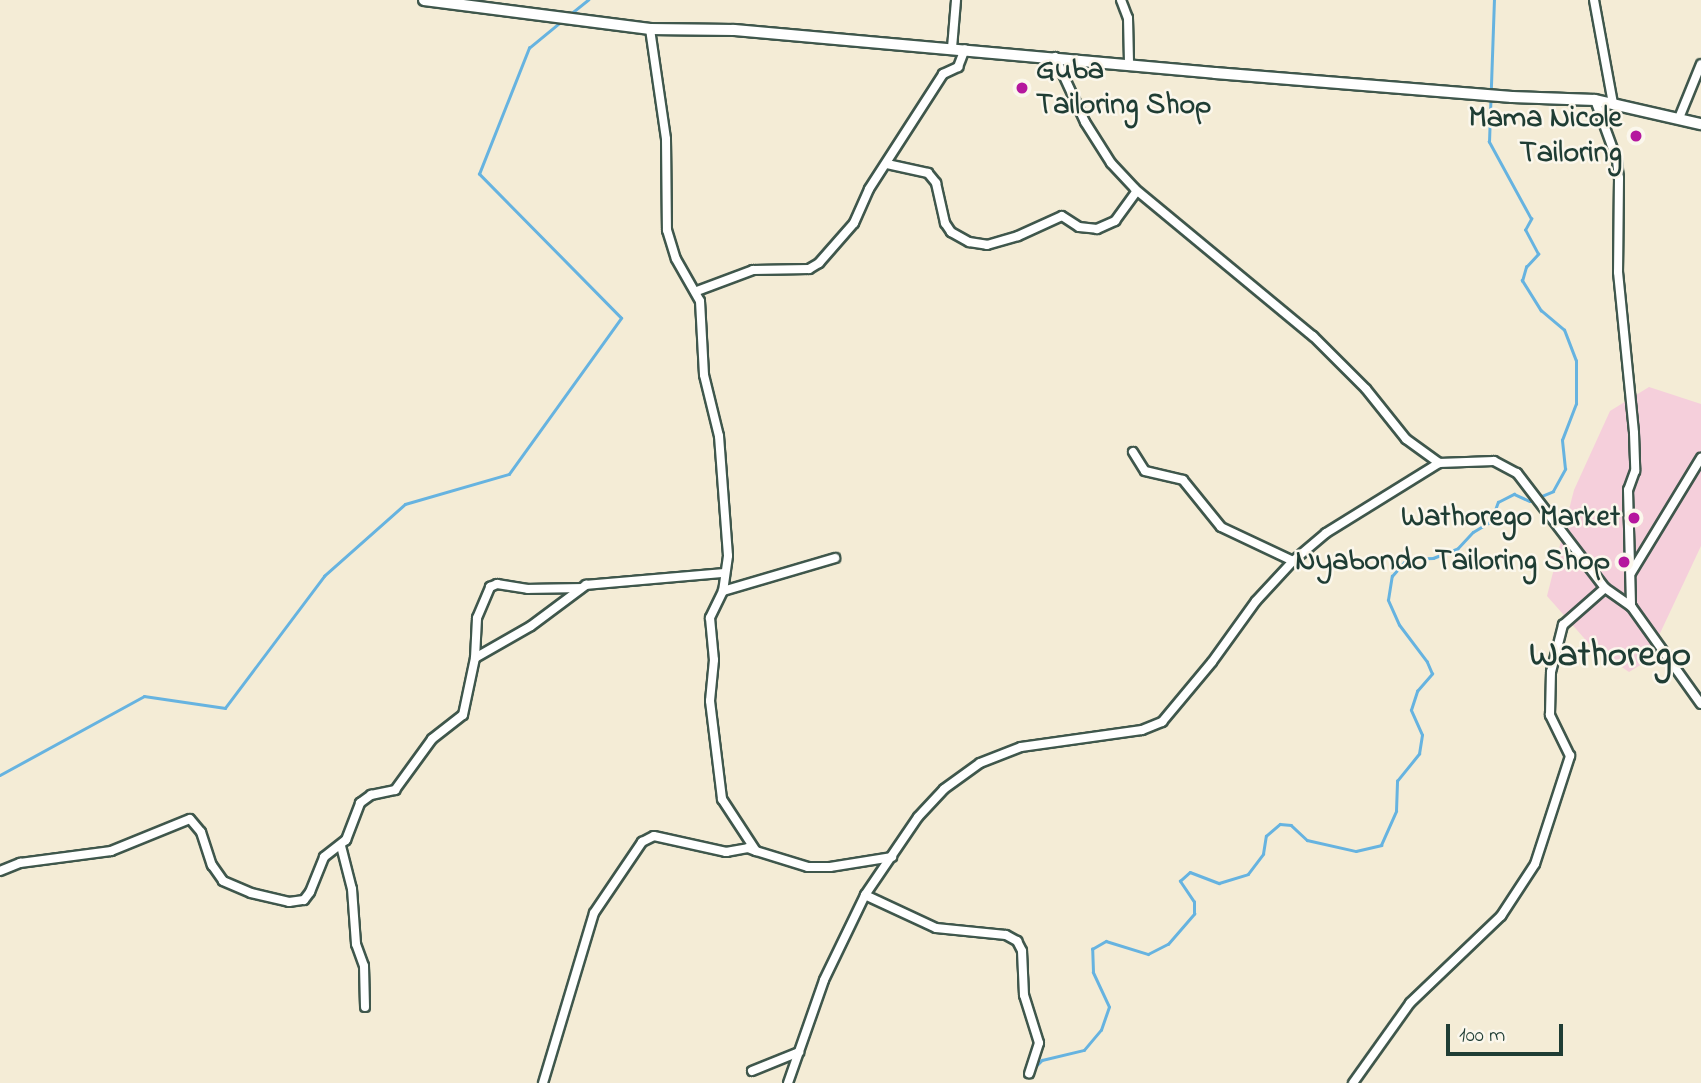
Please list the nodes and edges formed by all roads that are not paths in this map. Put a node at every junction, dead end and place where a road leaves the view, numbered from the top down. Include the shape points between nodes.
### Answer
1 (424, 0) edge
2 (956, 0) edge
3 (1121, 0) edge
4 (1594, 0) edge
5 (650, 29) junction
6 (952, 48) junction
7 (965, 49) junction
8 (1055, 57) junction
9 (1129, 63) junction
10 (1701, 64) edge
11 (1603, 105) junction
12 (1679, 118) junction
13 (1701, 124) edge
14 (887, 164) junction
15 (1137, 191) junction
16 (697, 291) junction
17 (1133, 452) dead end
18 (1701, 458) edge
19 (1439, 463) junction
20 (835, 558) dead end
21 (1293, 561) junction
22 (723, 573) junction
23 (1631, 573) junction
24 (580, 588) junction
25 (1605, 588) junction
26 (723, 591) junction
27 (1631, 606) junction
28 (475, 659) junction
29 (1701, 704) edge
30 (341, 846) junction
31 (756, 851) junction
32 (892, 857) junction
33 (0, 871) edge
34 (865, 895) junction
35 (365, 1007) dead end
36 (799, 1052) junction
37 (752, 1071) dead end
38 (1029, 1073) dead end
39 (543, 1083) edge
40 (789, 1083) edge
41 (1353, 1083) edge

1 - 5 main road
2 - 6 street
3 - 9 street via 1128,19
4 - 11 street
5 - 6 main road via 734,30
5 - 16 street via 666,139 667,230 676,259
6 - 7 main road
7 - 8 main road
7 - 14 street via 958,67 943,74
8 - 9 main road
8 - 15 street via 1097,142
9 - 11 main road
10 - 12 street
11 - 12 main road
11 - 23 street via 1619,178 1618,272 1634,433 1635,471 1628,490
12 - 13 main road
14 - 15 street via 928,173 940,194 944,223 951,232 987,245 1062,216 1079,227 1097,229 1115,221
14 - 16 street via 869,189 855,223 814,267 753,270
15 - 19 street via 1313,336 1366,389 1406,439
16 - 22 street via 704,375 719,436 727,534
17 - 21 street via 1145,471 1183,480 1221,527
18 - 23 street
19 - 21 street via 1326,533
19 - 25 street via 1494,461 1517,473
20 - 26 street
21 - 32 street via 1162,722 1142,730 1021,747 980,763 944,789 918,817
22 - 24 street
22 - 26 street
23 - 27 street
24 - 28 street via 531,626
24 - 28 street via 492,586 477,618
25 - 27 street
25 - 41 street via 1563,625 1551,672 1550,715 1570,756 1535,864 1501,916 1410,1003
26 - 31 street via 710,618 714,660 710,701 722,799
27 - 29 street
28 - 30 street via 463,715 432,739 394,790 360,803
30 - 33 street via 326,853 310,892 298,902 251,893 223,880 190,819 111,850 32,860
30 - 35 street via 352,889 356,944 364,966
31 - 32 street via 808,867
31 - 39 street via 726,852 654,836 642,842 594,914
32 - 34 street
34 - 36 street via 824,980
34 - 38 street via 936,928 1006,935 1017,942 1022,951 1024,995 1039,1043
36 - 37 street
36 - 40 street

